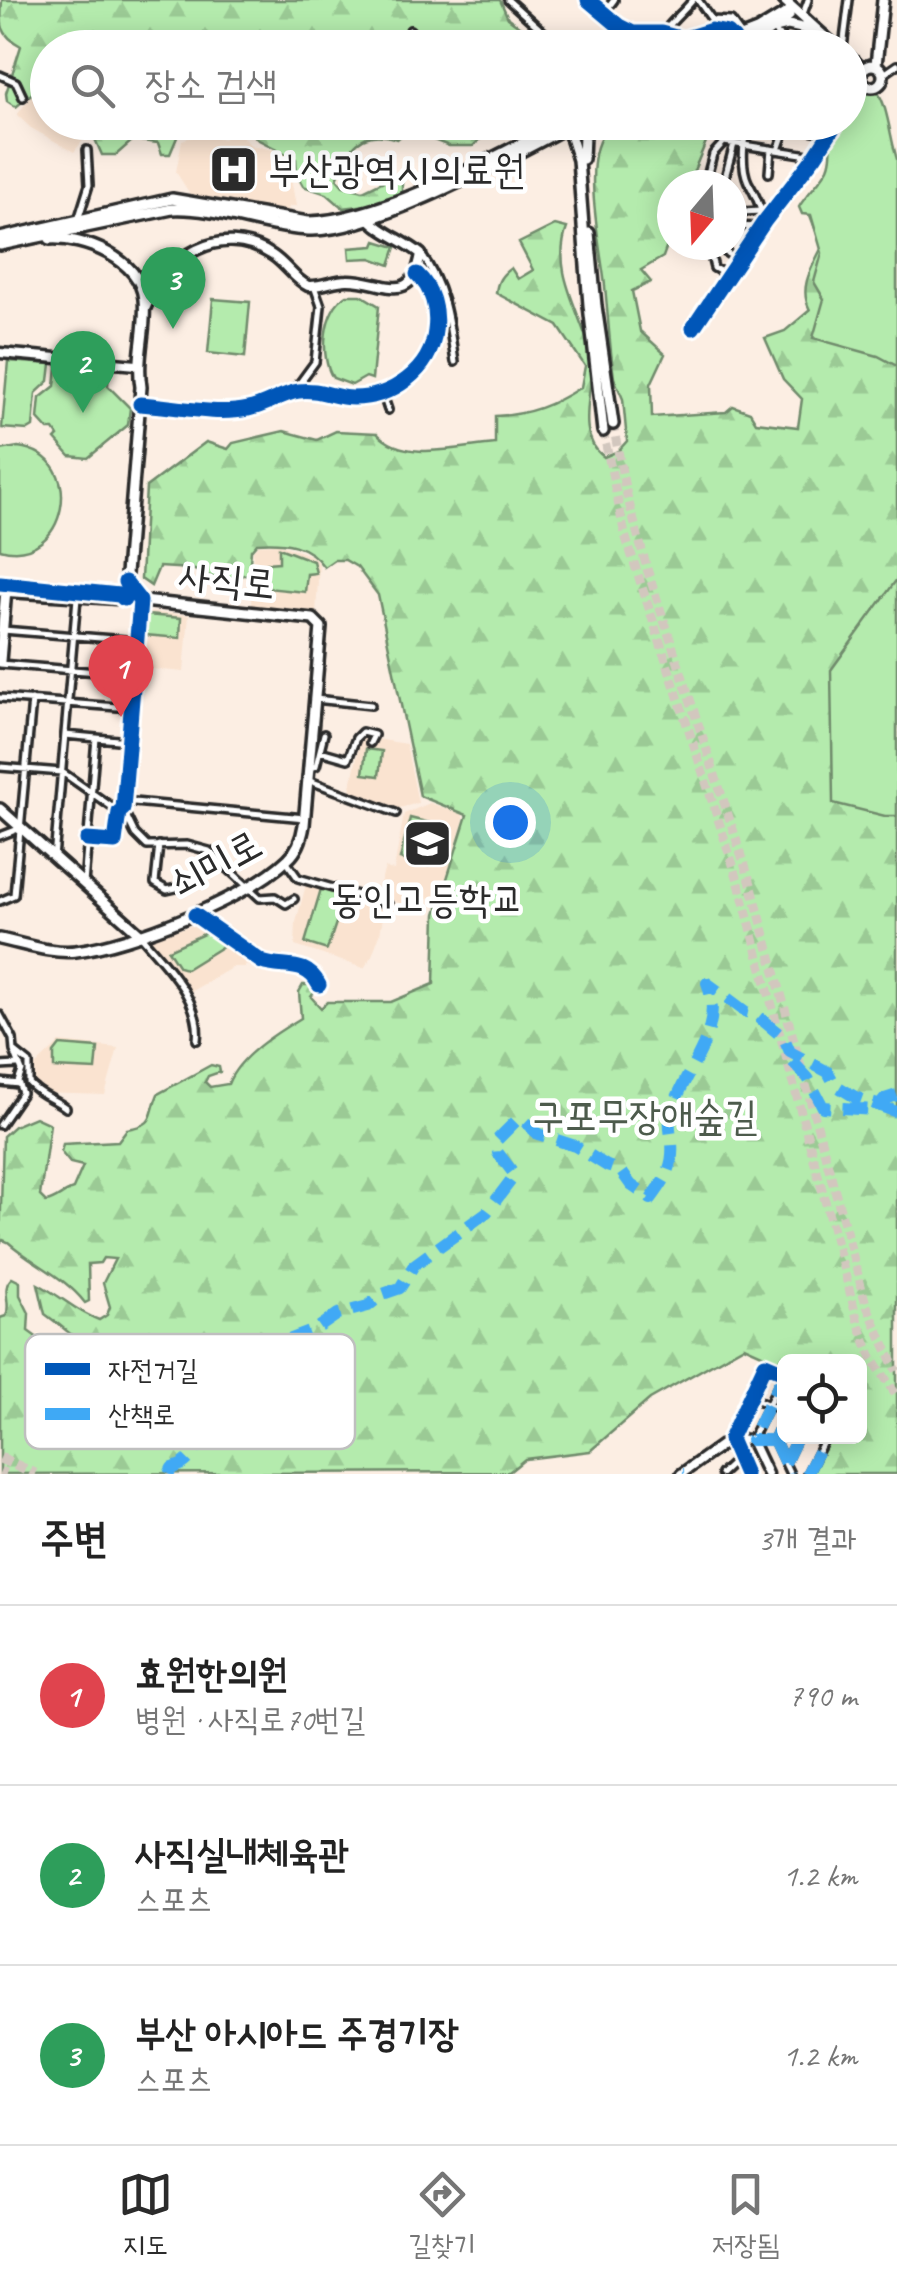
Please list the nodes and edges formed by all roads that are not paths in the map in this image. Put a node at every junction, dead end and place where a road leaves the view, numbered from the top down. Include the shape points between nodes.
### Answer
1 (508, 0) edge
2 (588, 0) edge
3 (614, 0) edge
4 (696, 0) edge
5 (781, 0) edge
6 (808, 0) edge
7 (848, 0) edge
8 (883, 0) edge
9 (604, 13) junction
10 (798, 13) junction
11 (778, 18) junction
12 (542, 30) edge
13 (627, 30) edge
14 (662, 30) edge
15 (733, 30) edge
16 (760, 30) edge
17 (773, 30) joint
18 (809, 30) edge
19 (817, 30) edge
20 (843, 30) edge
21 (876, 65) junction
22 (897, 65) edge
23 (867, 68) edge
24 (884, 74) junction
25 (0, 75) edge
26 (867, 84) edge
27 (24, 97) dead end
28 (535, 140) edge
29 (567, 140) edge
30 (571, 140) edge
31 (583, 140) edge
32 (745, 140) edge
33 (780, 140) edge
34 (825, 140) edge
35 (734, 143) junction
36 (744, 146) junction
37 (87, 150) dead end
38 (775, 150) junction
39 (579, 154) junction
40 (815, 156) junction
41 (710, 170) edge
42 (728, 170) edge
43 (770, 173) dead end
44 (761, 211) junction
45 (747, 212) edge
46 (366, 214) junction
47 (762, 224) junction
48 (82, 225) junction
49 (747, 225) edge
50 (25, 240) junction
51 (0, 242) edge
52 (83, 243) junction
53 (420, 254) junction
54 (712, 260) edge
55 (736, 260) edge
56 (739, 262) junction
57 (416, 274) junction
58 (730, 276) junction
59 (314, 286) junction
60 (143, 316) junction
61 (692, 328) dead end
62 (0, 354) edge
63 (455, 362) dead end
64 (138, 365) junction
65 (387, 391) junction
66 (293, 392) junction
67 (140, 404) junction
68 (388, 410) dead end
69 (612, 424) tunnel mouth
70 (603, 431) tunnel mouth
71 (125, 582) junction
72 (3, 587) edge
73 (30, 593) junction
74 (77, 598) junction
75 (124, 599) junction
76 (140, 601) junction
77 (5, 607) junction
78 (321, 627) joint
79 (3, 630) junction
80 (74, 636) junction
81 (137, 642) junction
82 (0, 662) edge
83 (71, 670) junction
84 (134, 675) junction
85 (0, 698) edge
86 (315, 699) junction
87 (32, 700) junction
88 (68, 702) junction
89 (370, 704) dead end
90 (131, 708) junction
91 (324, 734) dead end
92 (65, 735) junction
93 (96, 738) junction
94 (128, 740) junction
95 (370, 743) dead end
96 (320, 751) junction
97 (0, 767) edge
98 (309, 768) junction
99 (26, 769) junction
100 (62, 772) junction
101 (308, 781) junction
102 (91, 793) junction
103 (121, 807) junction
104 (0, 809) edge
105 (396, 813) dead end
106 (305, 818) junction
107 (21, 828) junction
108 (0, 836) edge
109 (87, 840) junction
110 (159, 845) junction
111 (54, 858) junction
112 (286, 861) junction
113 (84, 884) junction
114 (250, 884) junction
115 (176, 888) dead end
116 (294, 899) dead end
117 (0, 901) edge
118 (388, 904) dead end
119 (195, 915) junction
120 (139, 934) junction
121 (0, 938) edge
122 (319, 984) dead end
123 (0, 1015) edge
124 (3, 1027) edge
125 (197, 1040) dead end
126 (14, 1051) junction
127 (17, 1065) junction
128 (0, 1066) edge
129 (0, 1082) edge
130 (19, 1084) junction
131 (66, 1108) dead end
132 (0, 1125) edge
133 (777, 1369) edge
134 (777, 1387) edge
135 (750, 1396) junction
136 (769, 1404) junction
137 (777, 1410) edge
138 (777, 1432) edge
139 (730, 1439) junction
140 (752, 1440) junction
141 (774, 1440) junction
142 (794, 1444) edge
143 (822, 1444) edge
144 (738, 1458) junction
145 (785, 1463) junction
146 (683, 1474) edge
147 (721, 1474) edge
148 (745, 1474) edge
149 (767, 1474) edge
150 (790, 1474) edge
151 (807, 1474) edge

1 - 12 street
2 - 9 street
3 - 9 street
4 - 14 street
4 - 15 street via 712,20 731,21
5 - 10 main road
5 - 11 main road
6 - 10 street
7 - 20 street
8 - 21 main road
9 - 13 street
10 - 11 main road
10 - 17 main road
10 - 19 main road
11 - 16 main road
17 - 18 main road
21 - 23 main road
21 - 24 main road
22 - 24 street
24 - 26 main road via 878,86
25 - 27 street via 16,82
28 - 46 main road via 444,188
29 - 39 main road
30 - 39 main road
31 - 39 main road
32 - 36 street
33 - 38 street
34 - 40 street
35 - 36 street
35 - 41 street via 717,146
35 - 42 street
36 - 38 street
36 - 44 street via 747,181
37 - 48 street
38 - 40 street
38 - 43 street
39 - 69 main road
39 - 70 main road
40 - 47 street
44 - 45 street
44 - 47 street
46 - 48 main road via 308,230 172,208
46 - 53 street
47 - 49 street
47 - 56 street
48 - 50 main road
48 - 51 main road
48 - 52 main road
50 - 51 main road
50 - 52 main road
52 - 60 main road via 109,254 140,284
53 - 57 street
53 - 63 street via 445,297
54 - 58 street
55 - 56 street
56 - 58 street
57 - 59 street via 397,288 354,280
57 - 65 street via 432,300 434,340 417,370
58 - 61 street
59 - 60 street via 270,253 228,242 204,245 172,264
59 - 66 street via 321,306 315,362
60 - 64 main road
62 - 64 street
64 - 67 main road
65 - 66 street via 353,398
65 - 68 street
66 - 67 street via 240,410
67 - 71 main road
71 - 75 main road
71 - 76 street
72 - 73 main road, 사직로
72 - 75 main road, 사직로
72 - 77 main road
73 - 74 main road, 사직로
73 - 77 main road
74 - 75 main road, 사직로
74 - 80 street
75 - 76 main road, 사직로
76 - 78 main road, 사직로 via 314,619
76 - 81 street
77 - 79 main road
78 - 86 main road, 쇠미로
79 - 80 street
79 - 82 main road
80 - 81 street
80 - 83 street
81 - 84 street
82 - 83 street
83 - 84 street
83 - 88 street
84 - 90 street
85 - 87 street
86 - 89 street
86 - 98 main road, 쇠미로
87 - 88 street
87 - 99 street
88 - 90 street
88 - 92 street
90 - 94 street
91 - 96 street
92 - 93 street
92 - 100 street
93 - 94 street
93 - 102 street
94 - 103 street
95 - 96 street via 374,735 366,732 358,734 348,758
96 - 98 street
97 - 99 street
98 - 101 main road, 쇠미로
99 - 100 street
99 - 107 street
100 - 102 street
100 - 111 street
101 - 105 street
101 - 106 main road, 쇠미로
102 - 103 street
102 - 109 street
103 - 106 street
103 - 109 street via 115,842
103 - 110 street via 140,841
104 - 107 main road
106 - 112 main road, 쇠미로
107 - 108 street
107 - 111 main road
107 - 117 street via 14,895
109 - 113 street
110 - 114 street via 209,851
110 - 115 street via 155,883
111 - 113 main road
112 - 114 main road, 쇠미로
112 - 118 street via 298,878
113 - 120 main road
114 - 116 street via 260,898 286,904
114 - 119 main road, 쇠미로
119 - 120 main road, 쇠미로
119 - 122 street via 262,962 295,965
120 - 121 main road, 쇠미로 via 66,952
120 - 125 street via 191,1005
123 - 124 street
124 - 126 street
126 - 127 street
126 - 131 street via 29,1062 29,1083 40,1096
127 - 128 street
127 - 130 street
129 - 130 street
130 - 132 street via 19,1102
133 - 135 street via 766,1364
134 - 136 street
135 - 136 street
135 - 139 street
136 - 137 street
136 - 140 street
138 - 141 street
139 - 140 street
139 - 144 street
139 - 146 street
140 - 141 street
140 - 149 street
141 - 145 street
142 - 145 street
143 - 151 street
144 - 147 street
144 - 148 street
145 - 150 street

